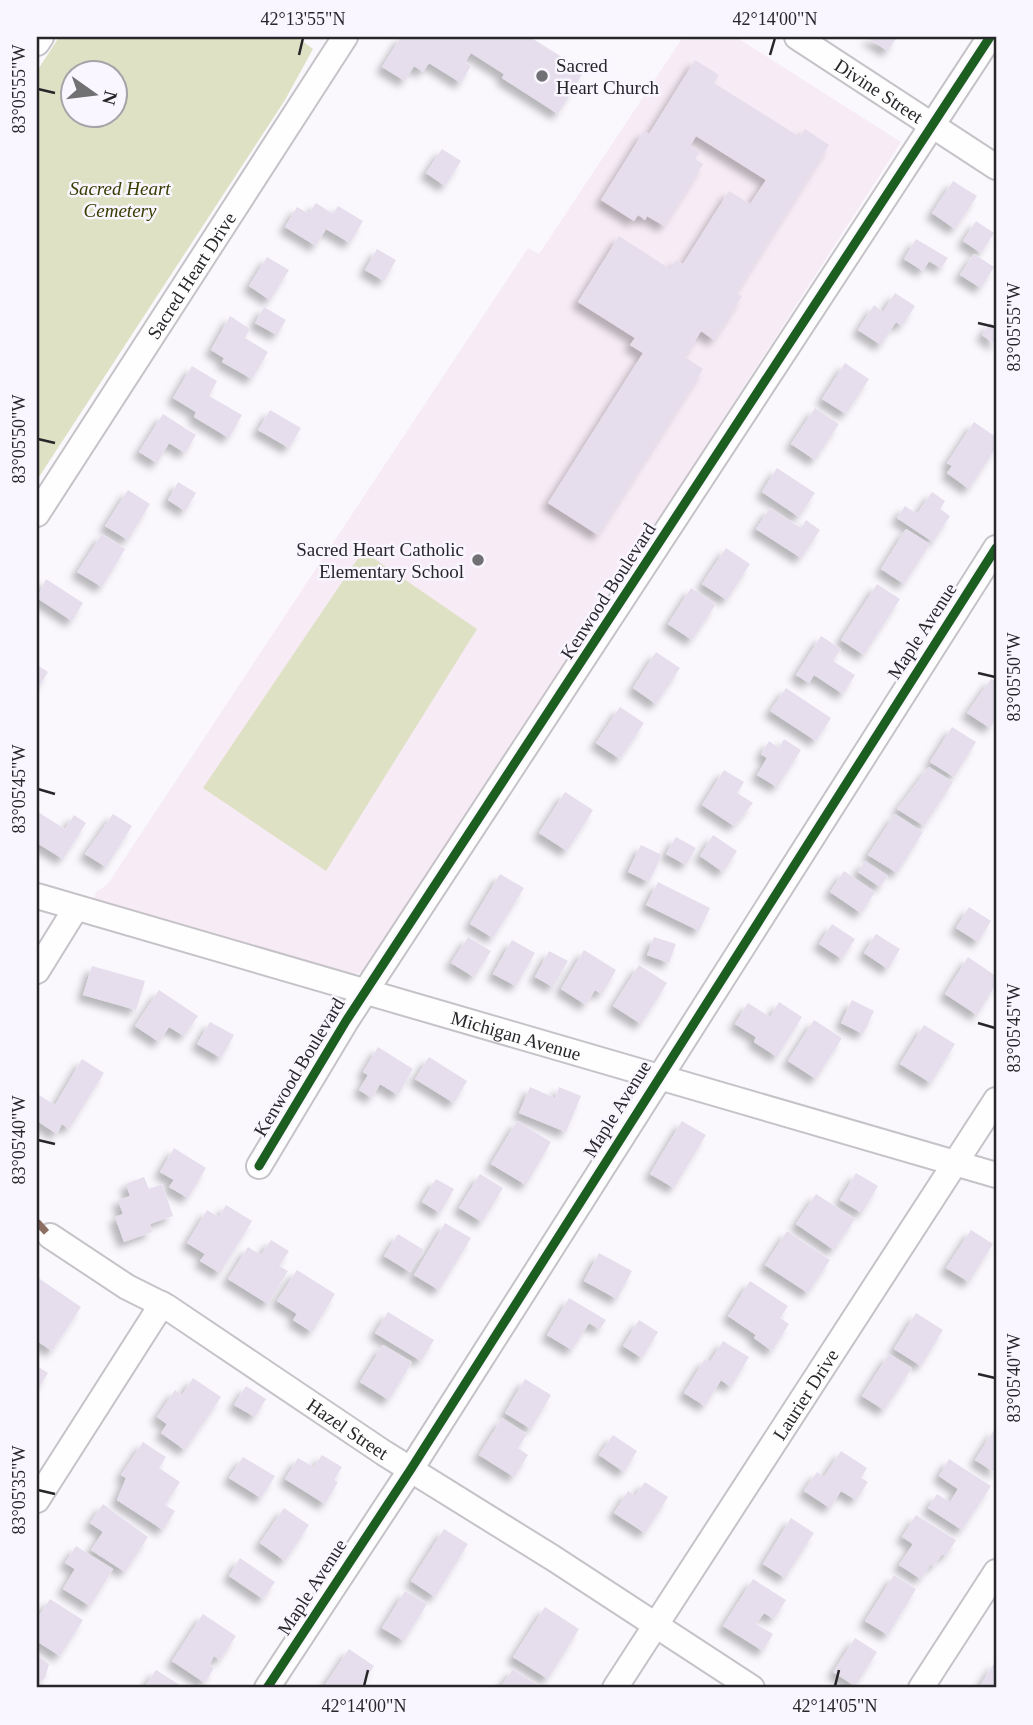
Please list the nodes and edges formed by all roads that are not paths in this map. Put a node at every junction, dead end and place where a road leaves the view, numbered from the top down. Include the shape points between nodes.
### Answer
1 (41, 37) edge
2 (345, 37) edge
3 (797, 37) edge
4 (990, 37) edge
5 (37, 43) edge
6 (933, 126) junction
7 (996, 167) edge
8 (37, 514) edge
9 (996, 548) edge
10 (37, 896) edge
11 (76, 908) junction
12 (37, 971) edge
13 (366, 991) junction
14 (658, 1077) junction
15 (996, 1100) edge
16 (956, 1163) junction
17 (259, 1166) dead end
18 (996, 1175) edge
19 (50, 1236) dead end
20 (162, 1304) junction
21 (411, 1469) junction
22 (37, 1500) edge
23 (996, 1572) edge
24 (655, 1626) junction
25 (267, 1688) edge
26 (615, 1688) edge
27 (752, 1688) edge
28 (921, 1688) edge

1 - 5 street
2 - 8 street, Sacred Heart Drive
3 - 6 street, Divine Street
4 - 6 street, Kenwood Boulevard
6 - 7 street, Divine Street
6 - 13 street, Kenwood Boulevard
9 - 14 street, Maple Avenue
10 - 11 street, Michigan Avenue
11 - 12 street
11 - 13 street, Michigan Avenue
13 - 14 street, Michigan Avenue
13 - 17 street, Kenwood Boulevard
14 - 16 street, Michigan Avenue
14 - 21 street, Maple Avenue
15 - 16 street, Laurier Drive
16 - 18 street, Michigan Avenue
16 - 24 street, Laurier Drive
19 - 20 street, Hazel Street via 127,1287
20 - 21 street, Hazel Street
20 - 22 street
21 - 24 street, Hazel Street
21 - 25 street, Maple Avenue
23 - 28 street
24 - 26 street, Laurier Drive
24 - 27 street, Hazel Street

